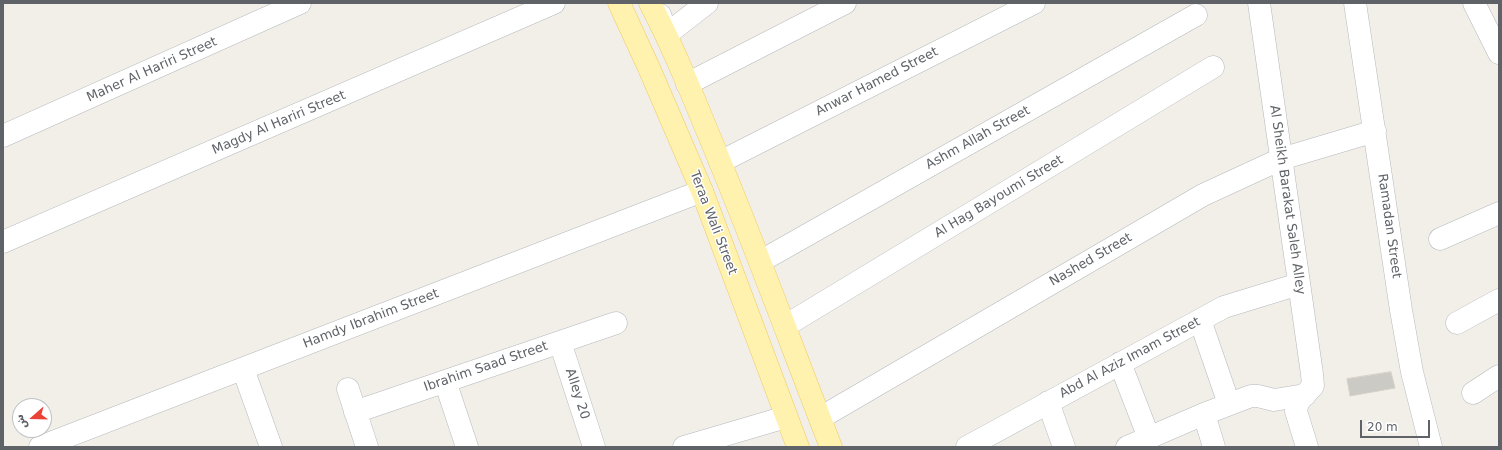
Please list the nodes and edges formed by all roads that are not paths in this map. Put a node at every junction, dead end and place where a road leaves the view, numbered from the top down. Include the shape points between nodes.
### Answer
1 (300, 3) edge
2 (554, 3) edge
3 (619, 3) edge
4 (650, 3) edge
5 (656, 3) edge
6 (707, 3) edge
7 (845, 3) edge
8 (1034, 3) edge
9 (1259, 3) edge
10 (1355, 3) edge
11 (1474, 3) edge
12 (1196, 15) dead end
13 (1493, 25) edge
14 (666, 34) junction
15 (1499, 53) edge
16 (1213, 67) dead end
17 (687, 84) junction
18 (1375, 131) junction
19 (3, 136) edge
20 (1281, 159) junction
21 (720, 162) junction
22 (702, 191) junction
23 (1499, 213) edge
24 (1440, 239) dead end
25 (3, 242) edge
26 (761, 261) junction
27 (1299, 284) junction
28 (1499, 300) edge
29 (1200, 320) junction
30 (616, 323) dead end
31 (1457, 323) dead end
32 (786, 326) junction
33 (560, 342) junction
34 (1120, 363) junction
35 (243, 369) junction
36 (1499, 376) edge
37 (445, 381) junction
38 (348, 389) dead end
39 (1473, 393) dead end
40 (1305, 395) junction
41 (1048, 402) junction
42 (1229, 404) junction
43 (355, 412) junction
44 (1204, 414) junction
45 (786, 416) junction
46 (820, 418) junction
47 (1148, 438) junction
48 (40, 447) edge
49 (271, 447) edge
50 (367, 447) edge
51 (466, 447) edge
52 (594, 447) edge
53 (684, 447) edge
54 (798, 447) edge
55 (831, 447) edge
56 (967, 447) edge
57 (1064, 447) edge
58 (1127, 447) edge
59 (1214, 447) edge
60 (1307, 447) edge
61 (1430, 447) edge

1 - 19 street, Maher Al Hariri Street
2 - 25 street, Magdy Al Hariri Street
3 - 22 main road, Teraa Wali Street
4 - 14 main road
5 - 14 street
6 - 14 street
7 - 17 street
8 - 21 street, Anwar Hamed Street
9 - 20 street, Al Sheikh Barakat Saleh Alley
10 - 18 street, Ramadan Street
11 - 13 street
12 - 26 street, Ashm Allah Street
13 - 15 street
14 - 17 main road
16 - 32 street, Al Hag Bayoumi Street
17 - 21 main road
18 - 20 street, Nashed Street
18 - 61 street, Ramadan Street via 1401,310 1412,372
20 - 27 street, Al Sheikh Barakat Saleh Alley
20 - 46 street, Nashed Street via 1203,195
21 - 26 main road
22 - 35 street, Hamdy Ibrahim Street
22 - 45 main road, Teraa Wali Street
23 - 24 street
26 - 32 main road
27 - 29 street, Abd Al Aziz Imam Street via 1224,307
27 - 40 street, Al Sheikh Barakat Saleh Alley via 1312,374 1312,386
28 - 31 street
29 - 34 street, Abd Al Aziz Imam Street
29 - 42 street
30 - 33 street, Ibrahim Saad Street
32 - 46 main road
33 - 37 street, Ibrahim Saad Street
33 - 52 street, Alley 20
34 - 41 street, Abd Al Aziz Imam Street
34 - 47 street
35 - 48 street, Hamdy Ibrahim Street
35 - 49 street
36 - 39 street
37 - 43 street, Ibrahim Saad Street
37 - 51 street
38 - 43 street
40 - 42 street via 1274,400 1251,396
40 - 60 street, Al Sheikh Barakat Saleh Alley via 1298,402 1296,411
41 - 56 street, Abd Al Aziz Imam Street
41 - 57 street
42 - 44 street
43 - 50 street
44 - 47 street
44 - 59 street
45 - 53 street
45 - 54 main road, Teraa Wali Street
46 - 55 main road
47 - 58 street

